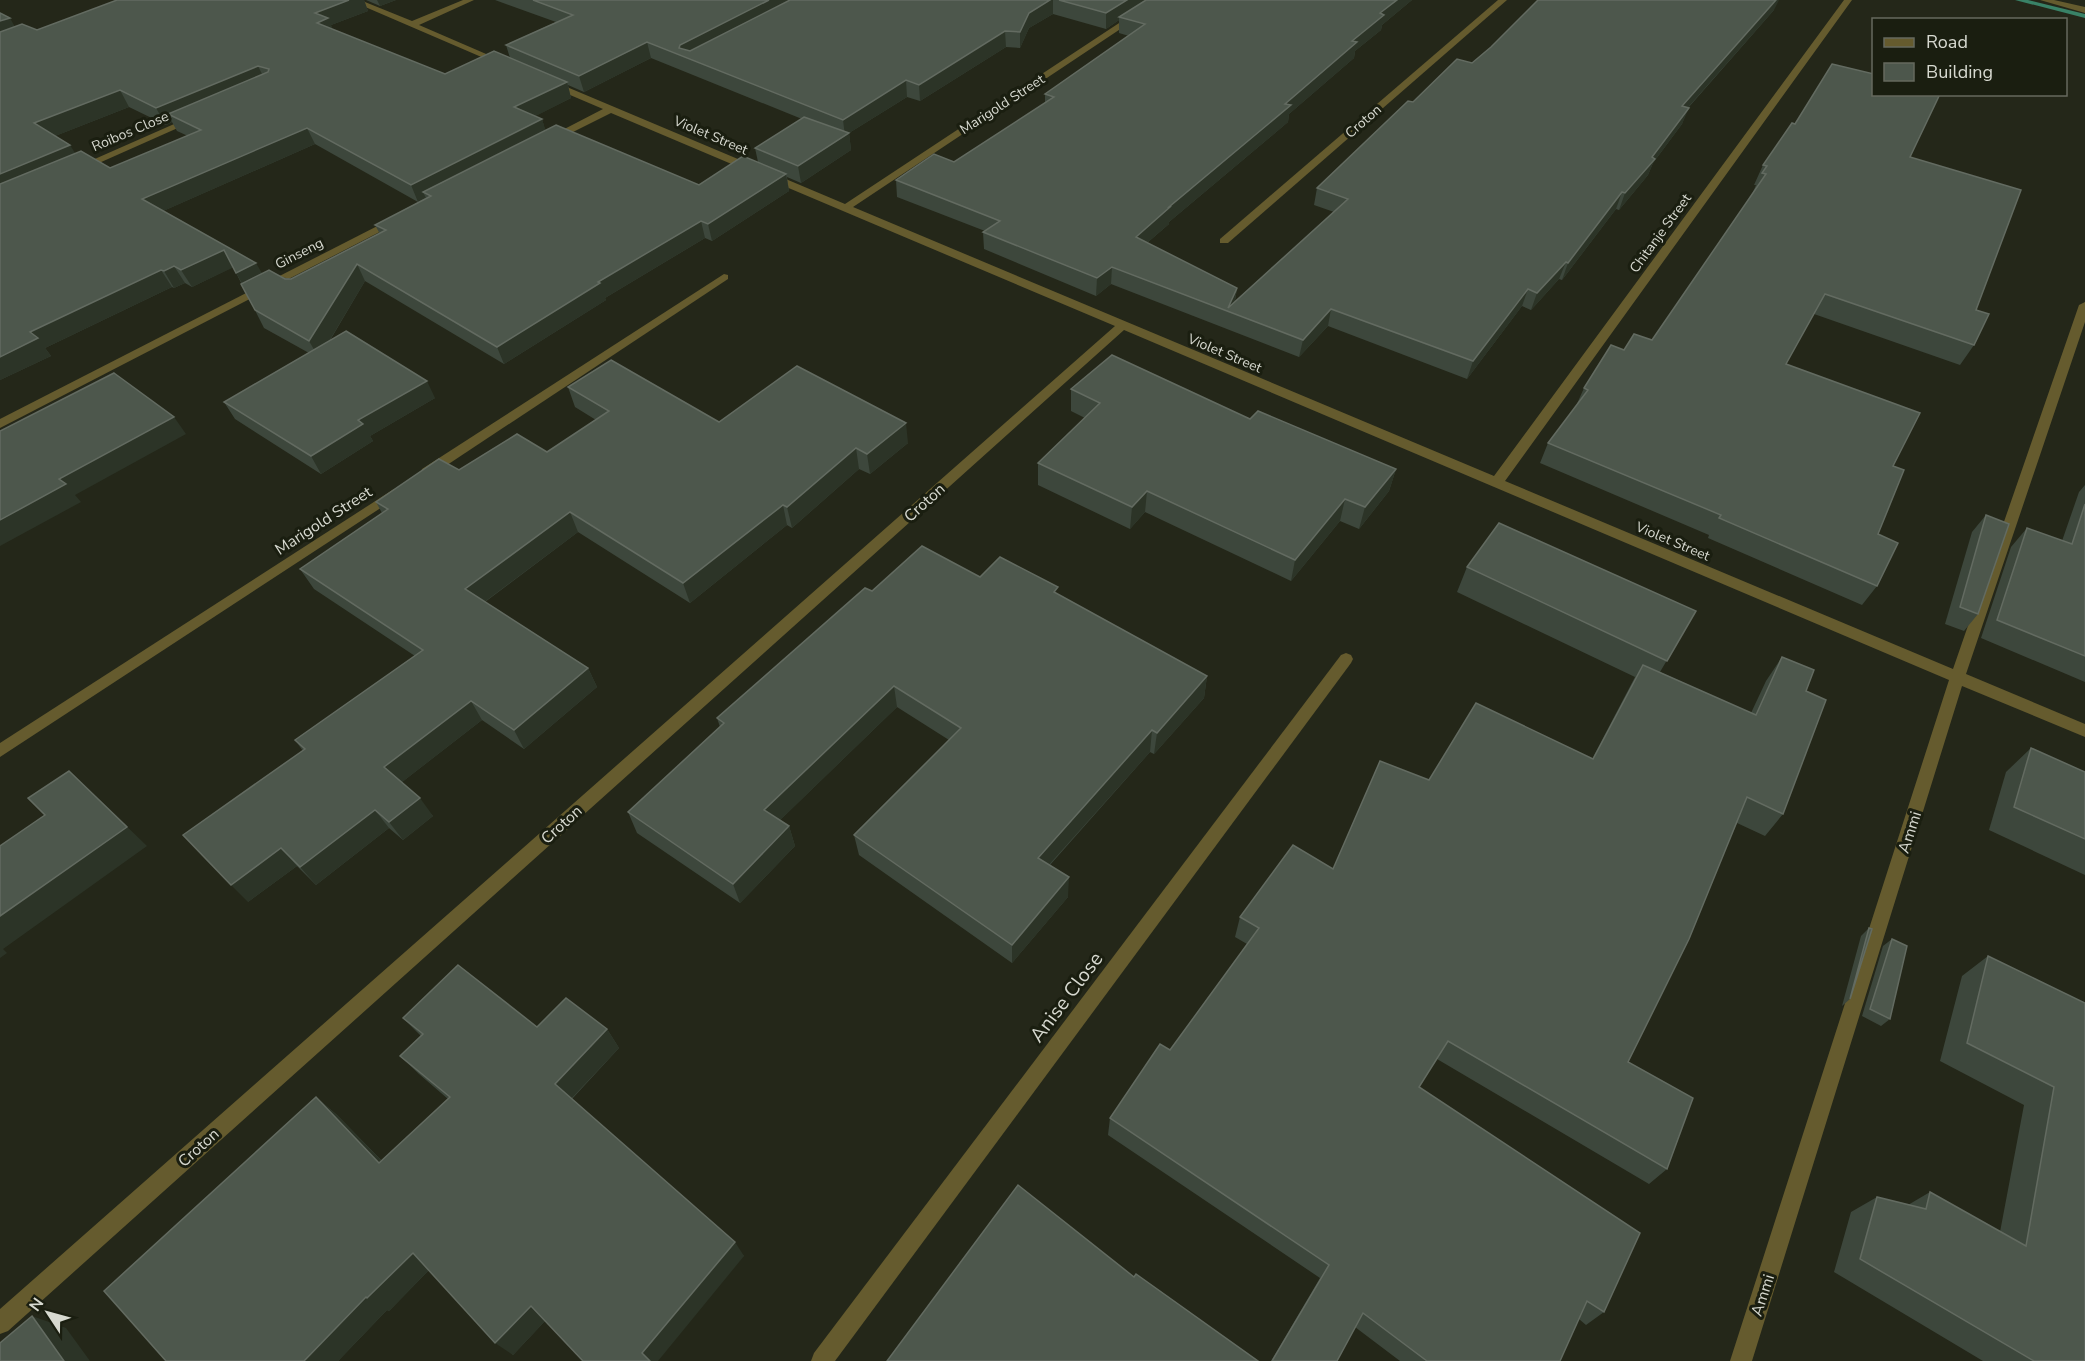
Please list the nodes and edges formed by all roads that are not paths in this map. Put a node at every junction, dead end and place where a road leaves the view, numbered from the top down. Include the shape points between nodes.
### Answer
1 (353, 0) edge
2 (470, 0) edge
3 (1160, 0) edge
4 (1503, 0) edge
5 (1848, 0) edge
6 (2044, 0) edge
7 (2085, 10) edge
8 (413, 24) junction
9 (512, 66) edge
10 (545, 81) edge
11 (611, 109) junction
12 (206, 113) edge
13 (537, 147) edge
14 (65, 174) edge
15 (844, 208) junction
16 (411, 212) edge
17 (1224, 241) dead end
18 (724, 277) dead end
19 (2085, 305) edge
20 (1122, 326) junction
21 (0, 424) edge
22 (1496, 483) junction
23 (1346, 659) dead end
24 (1958, 676) junction
25 (2085, 731) edge
26 (0, 751) edge
27 (0, 1323) edge
28 (822, 1361) edge
29 (1741, 1361) edge

1 - 8 street
2 - 8 street
3 - 15 street, Marigold Street
4 - 17 street, Croton
5 - 22 street, Chitanje Street
6 - 7 street
8 - 9 street
10 - 11 street, Violet Street
11 - 13 street
11 - 15 street, Violet Street
12 - 14 street, Roibos Close
15 - 20 street, Violet Street
16 - 21 street, Ginseng
18 - 26 street, Marigold Street
19 - 24 street, Ammi
20 - 22 street, Violet Street
20 - 27 street, Croton
22 - 24 street, Violet Street
23 - 28 street, Anise Close
24 - 25 street, Violet Street
24 - 29 street, Ammi

